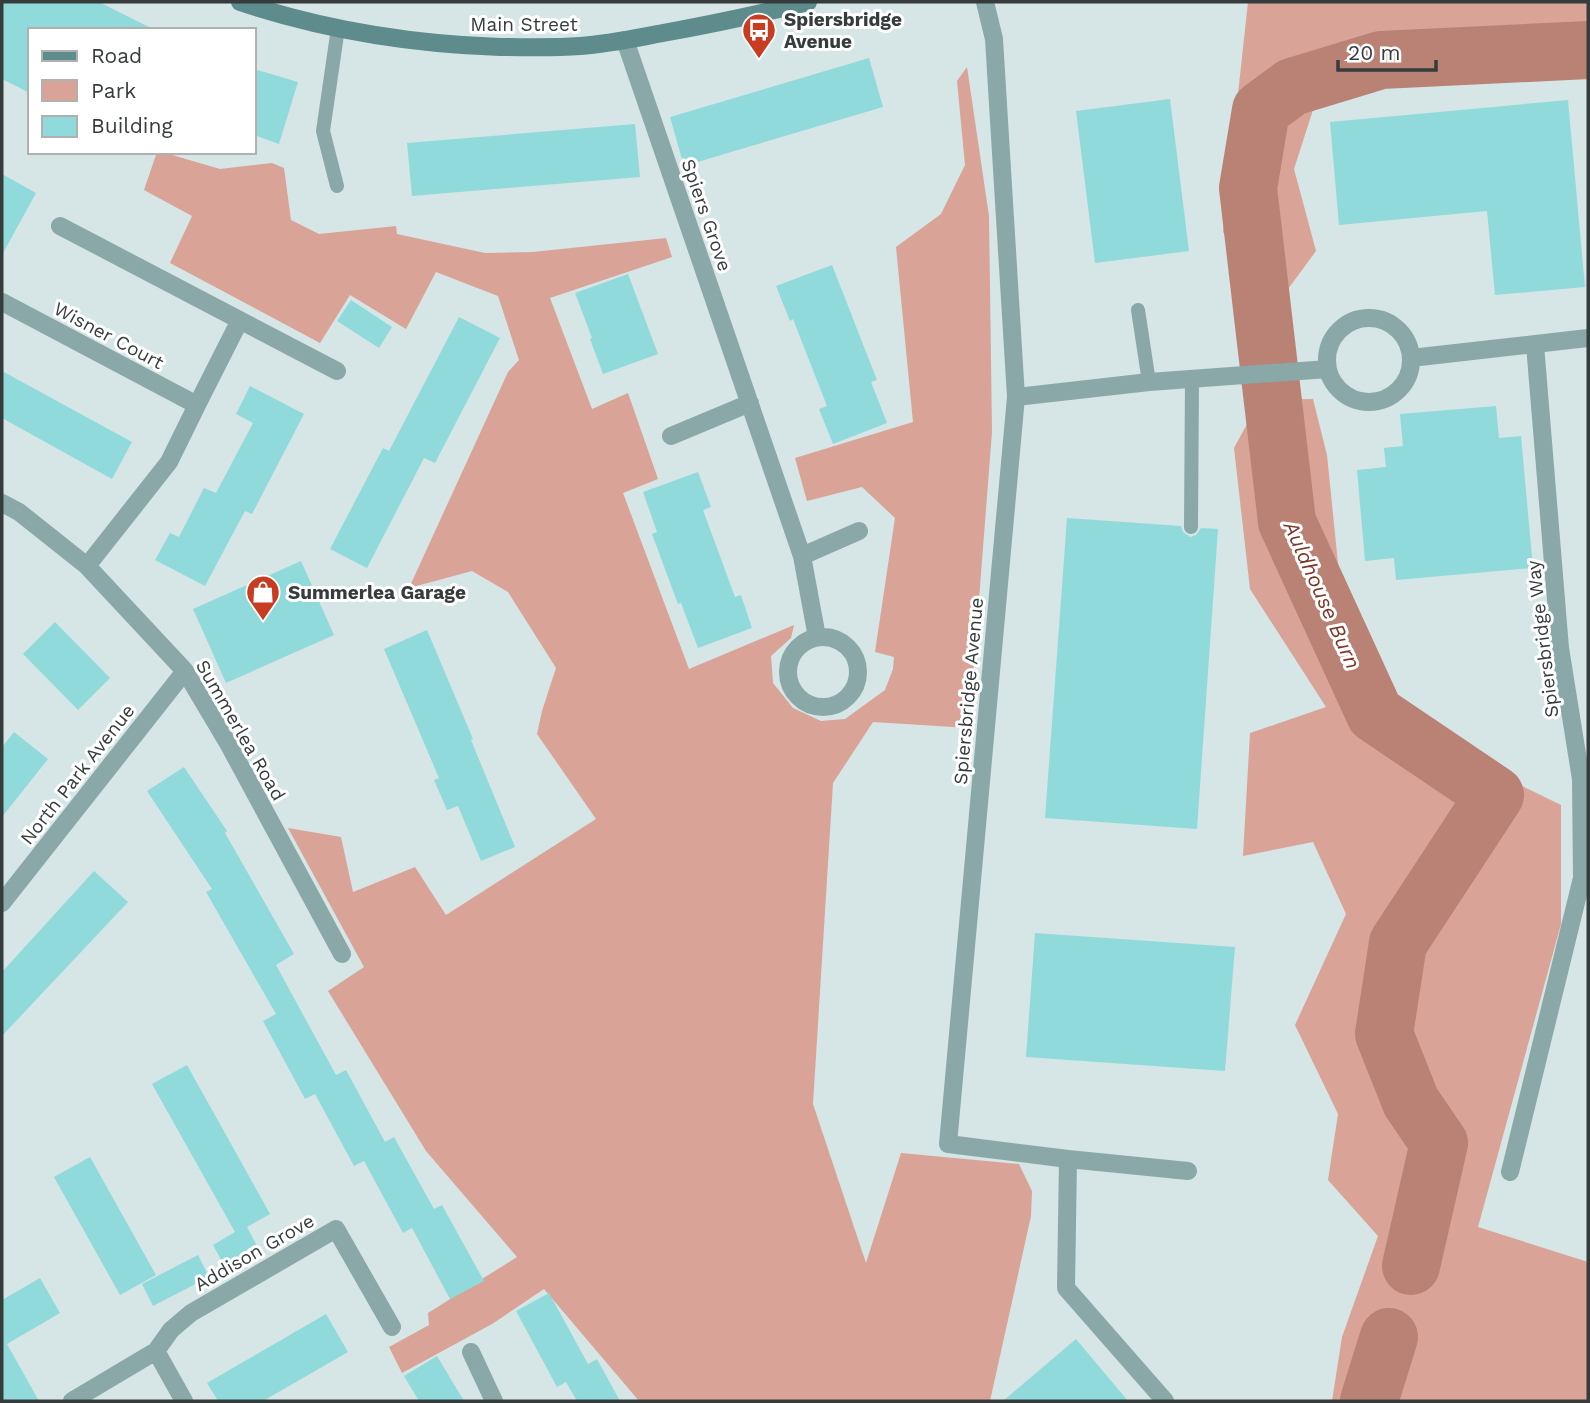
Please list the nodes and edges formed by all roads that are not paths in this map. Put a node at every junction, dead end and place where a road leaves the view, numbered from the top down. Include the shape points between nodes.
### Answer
1 (240, 2) edge
2 (808, 2) edge
3 (985, 2) edge
4 (268, 6) edge
5 (338, 28) junction
6 (625, 40) junction
7 (337, 186) dead end
8 (60, 226) dead end
9 (2, 302) edge
10 (1138, 310) dead end
11 (240, 320) junction
12 (1588, 338) edge
13 (1535, 345) junction
14 (1411, 358) junction
15 (1328, 369) junction
16 (337, 371) dead end
17 (1192, 380) junction
18 (1149, 382) junction
19 (1016, 397) junction
20 (750, 403) junction
21 (197, 405) junction
22 (671, 436) dead end
23 (2, 503) edge
24 (1191, 527) dead end
25 (859, 531) dead end
26 (802, 556) junction
27 (87, 566) junction
28 (817, 637) junction
29 (185, 671) junction
30 (2, 903) edge
31 (342, 954) dead end
32 (1068, 1159) junction
33 (1188, 1171) dead end
34 (1510, 1172) dead end
35 (392, 1327) dead end
36 (156, 1351) junction
37 (471, 1352) dead end
38 (72, 1401) edge
39 (184, 1401) edge
40 (494, 1401) edge
41 (1165, 1401) edge

1 - 4 main road, Main Street
2 - 6 main road, Main Street
3 - 19 street, Spiersbridge Avenue via 994,39
4 - 5 main road, Main Street
5 - 6 main road, Main Street via 479,46 545,48
5 - 7 lane via 323,131
6 - 20 street, Spiers Grove
8 - 11 street
9 - 21 street, Wisner Court
10 - 18 lane
11 - 16 street
11 - 21 street
12 - 13 street
13 - 14 street
13 - 34 street, Spiersbridge Way via 1560,648 1581,779 1582,878
14 - 15 street via 1409,372 1394,394 1368,402 1342,392
14 - 15 street via 1401,332 1377,318 1363,318 1339,330 1327,355
15 - 17 street
17 - 18 street
17 - 24 lane
18 - 19 street
19 - 32 street, Spiersbridge Avenue via 948,1144
20 - 22 street
20 - 26 street, Spiers Grove
21 - 27 street via 169,462
23 - 27 street, Summerlea Road
25 - 26 street
26 - 28 street, Spiers Grove
27 - 29 street, Summerlea Road
28 - 28 street via 796,649 788,677 794,692 810,705 828,707 843,701 856,685 857,663 845,644
29 - 30 street, North Park Avenue
29 - 31 street, Summerlea Road
32 - 33 street, Spiersbridge Avenue
32 - 41 street via 1066,1288
35 - 36 street, Addison Grove via 336,1229 191,1313
36 - 38 street
36 - 39 street
37 - 40 street

